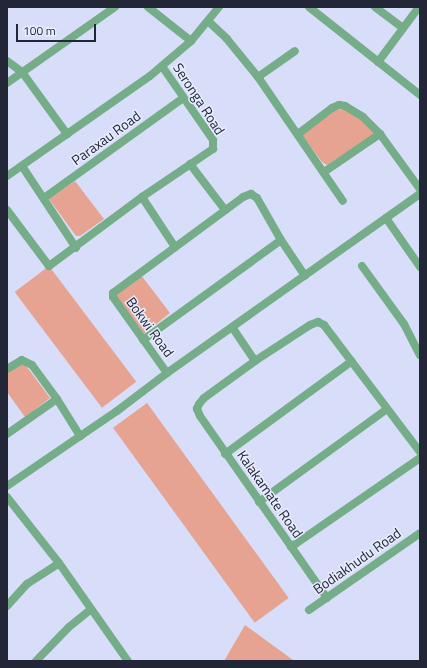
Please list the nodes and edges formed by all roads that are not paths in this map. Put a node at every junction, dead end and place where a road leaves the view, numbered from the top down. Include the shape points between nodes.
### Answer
1 (115, 7) edge
2 (148, 7) edge
3 (219, 7) edge
4 (309, 7) edge
5 (375, 7) edge
6 (419, 7) edge
7 (208, 21) junction
8 (403, 28) junction
9 (191, 41) junction
10 (295, 51) dead end
11 (7, 60) edge
12 (378, 62) junction
13 (162, 66) junction
14 (22, 72) junction
15 (258, 77) junction
16 (7, 82) edge
17 (420, 95) edge
18 (183, 98) junction
19 (67, 134) junction
20 (298, 134) junction
21 (380, 134) junction
22 (190, 164) junction
23 (22, 166) junction
24 (324, 172) junction
25 (7, 176) edge
26 (420, 189) edge
27 (420, 194) edge
28 (142, 197) junction
29 (44, 198) junction
30 (344, 201) dead end
31 (7, 210) edge
32 (224, 210) junction
33 (386, 218) junction
34 (281, 240) junction
35 (175, 247) junction
36 (76, 248) junction
37 (362, 266) dead end
38 (420, 267) edge
39 (305, 276) junction
40 (232, 327) junction
41 (144, 340) junction
42 (420, 355) edge
43 (255, 361) junction
44 (352, 362) junction
45 (7, 369) edge
46 (167, 373) junction
47 (57, 399) junction
48 (387, 409) junction
49 (7, 434) edge
50 (80, 436) junction
51 (420, 452) edge
52 (225, 454) junction
53 (420, 458) edge
54 (7, 486) edge
55 (7, 497) edge
56 (259, 502) junction
57 (420, 533) edge
58 (291, 547) junction
59 (59, 564) junction
60 (327, 598) junction
61 (7, 606) edge
62 (91, 610) junction
63 (309, 610) dead end
64 (124, 660) edge
65 (36, 661) edge

1 - 14 street
2 - 9 street
3 - 7 street
4 - 12 street
5 - 8 street
6 - 8 street
7 - 9 street
7 - 15 street via 227,39
8 - 12 street
9 - 13 street
10 - 15 street
11 - 14 street
12 - 17 street
13 - 18 street, Seronga Road
13 - 19 street
14 - 16 street
14 - 19 street
15 - 20 street
18 - 22 street, Seronga Road via 213,140 214,146 211,151
18 - 29 street, Paraxau Road
19 - 23 street
20 - 21 street via 339,105 363,117
20 - 24 street
21 - 24 street
21 - 26 street
22 - 28 street
22 - 32 street
23 - 25 street
23 - 29 street
24 - 30 street
27 - 33 street
28 - 35 street
28 - 36 street
29 - 36 street
31 - 36 street via 48,266
32 - 34 street via 247,195 254,196
32 - 35 street
33 - 38 street
33 - 39 street
34 - 39 street
34 - 41 street
35 - 41 street, Bokwi Road via 113,293 112,297
37 - 42 street via 404,324
39 - 40 street
40 - 43 street
40 - 46 street
41 - 46 street, Bokwi Road
43 - 44 street via 310,324 318,322 324,325
43 - 52 street, Kalakamate Road via 199,404 200,416
44 - 48 street
44 - 52 street
45 - 47 street via 21,360 26,361 32,365
46 - 50 street
47 - 49 street
47 - 50 street
48 - 51 street
48 - 56 street
50 - 54 street
52 - 56 street, Kalakamate Road
53 - 58 street
55 - 59 street
56 - 58 street, Kalakamate Road
57 - 60 street, Bodiakhudu Road
58 - 60 street, Kalakamate Road
59 - 61 street via 27,584
59 - 62 street
60 - 63 street, Bodiakhudu Road
62 - 64 street
62 - 65 street via 69,627

